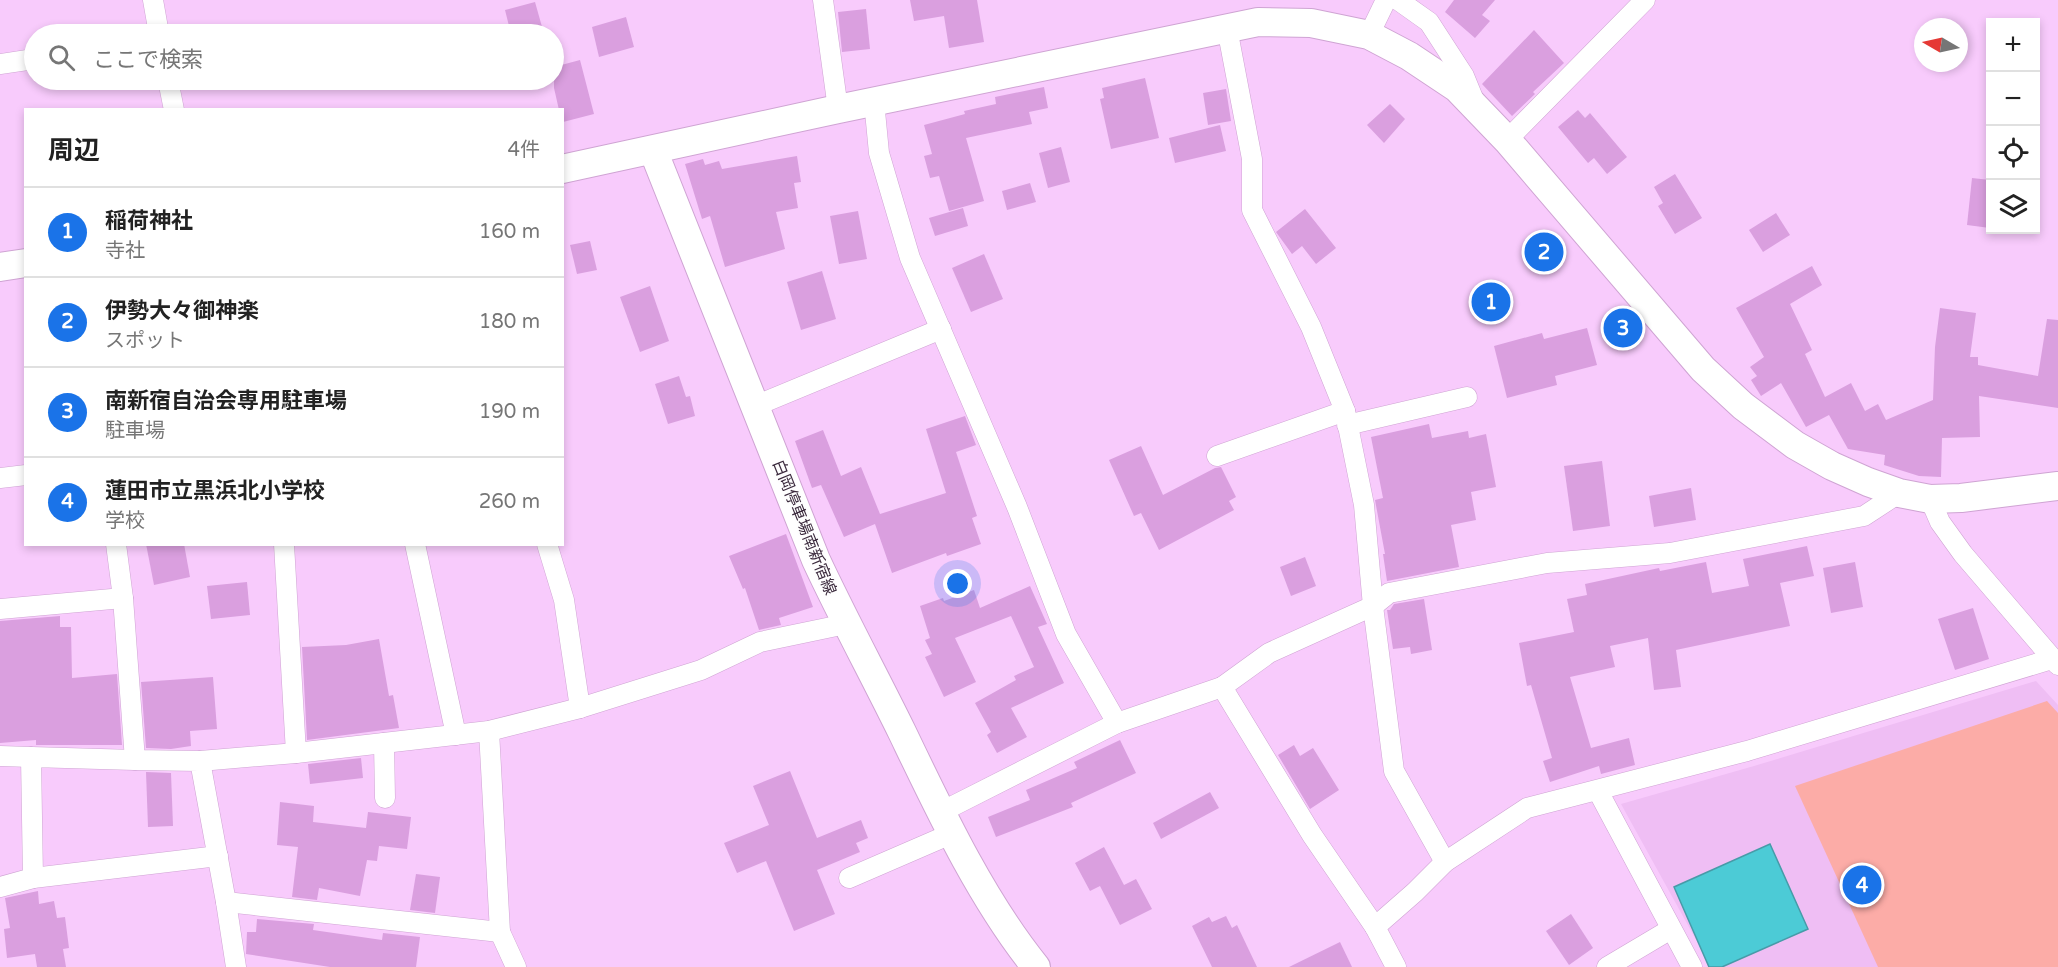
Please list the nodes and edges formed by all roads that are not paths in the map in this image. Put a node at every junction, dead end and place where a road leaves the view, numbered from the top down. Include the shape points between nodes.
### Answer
1 (153, 0) edge
2 (823, 0) edge
3 (1386, 0) edge
4 (1398, 0) edge
5 (1645, 0) edge
6 (1260, 11) edge
7 (157, 24) edge
8 (1227, 28) junction
9 (1369, 35) junction
10 (24, 60) edge
11 (0, 64) edge
12 (170, 90) edge
13 (874, 101) junction
14 (174, 108) edge
15 (838, 109) junction
16 (1478, 109) junction
17 (1507, 140) junction
18 (653, 150) junction
19 (564, 169) edge
20 (24, 262) edge
21 (0, 267) edge
22 (941, 328) junction
23 (1467, 397) dead end
24 (756, 406) junction
25 (1346, 418) junction
26 (1217, 456) dead end
27 (24, 475) edge
28 (0, 478) edge
29 (2058, 486) edge
30 (1899, 493) junction
31 (1930, 499) junction
32 (116, 546) edge
33 (284, 546) edge
34 (415, 546) edge
35 (548, 546) edge
36 (123, 598) junction
37 (1373, 606) junction
38 (0, 609) edge
39 (846, 624) junction
40 (2055, 662) edge
41 (1222, 687) junction
42 (580, 708) junction
43 (1117, 723) junction
44 (489, 731) junction
45 (456, 735) junction
46 (384, 743) junction
47 (296, 753) junction
48 (0, 756) edge
49 (31, 758) junction
50 (135, 760) junction
51 (200, 761) junction
52 (1598, 791) junction
53 (385, 798) dead end
54 (947, 822) junction
55 (218, 856) junction
56 (1444, 862) junction
57 (33, 878) junction
58 (849, 878) dead end
59 (0, 887) edge
60 (226, 902) junction
61 (1375, 927) junction
62 (1671, 929) junction
63 (500, 932) junction
64 (236, 967) edge
65 (516, 967) edge
66 (1036, 967) edge
67 (1396, 967) edge
68 (1607, 967) edge
69 (1692, 967) edge

1 - 7 street
2 - 15 street
3 - 9 street
4 - 16 street via 1429,22 1464,76
5 - 17 street
6 - 8 street
6 - 9 street
8 - 13 street
8 - 25 street via 1252,159 1252,210 1311,327
9 - 16 street via 1457,88
10 - 11 street
12 - 14 street
13 - 15 street
13 - 22 street via 879,153 891,198 910,258
15 - 18 street
16 - 17 street
17 - 30 street via 1703,369 1743,406 1796,445 1833,466
18 - 19 street
18 - 24 street, 白岡停車場南新宿線
20 - 21 street
22 - 24 street
22 - 43 street via 1066,634
23 - 25 street
24 - 39 street, 白岡停車場南新宿線 via 816,560
25 - 26 street
25 - 37 street via 1364,505
27 - 28 street
29 - 31 street
30 - 31 street
30 - 37 street via 1864,516 1670,553 1546,563 1389,593
31 - 40 street via 1940,522 1964,554
32 - 36 street
33 - 47 street
34 - 45 street
35 - 42 street via 564,600
36 - 38 street
36 - 50 street
37 - 41 street via 1269,653
37 - 56 street via 1394,771
39 - 42 street via 760,642 701,670
39 - 54 street, 白岡停車場南新宿線
40 - 52 street
41 - 43 street
41 - 61 street via 1312,835
42 - 44 street
43 - 54 street
44 - 45 street
44 - 63 street
45 - 46 street
46 - 47 street
46 - 53 street
47 - 51 street
48 - 49 street
49 - 50 street
49 - 57 street
50 - 51 street
51 - 55 street
52 - 56 street via 1527,808
52 - 62 street
54 - 58 street
54 - 66 street, 白岡停車場南新宿線 via 1017,943
55 - 57 street
55 - 60 street
56 - 61 street
57 - 59 street
60 - 63 street
60 - 64 street
61 - 67 street
62 - 68 street
62 - 69 street
63 - 65 street

